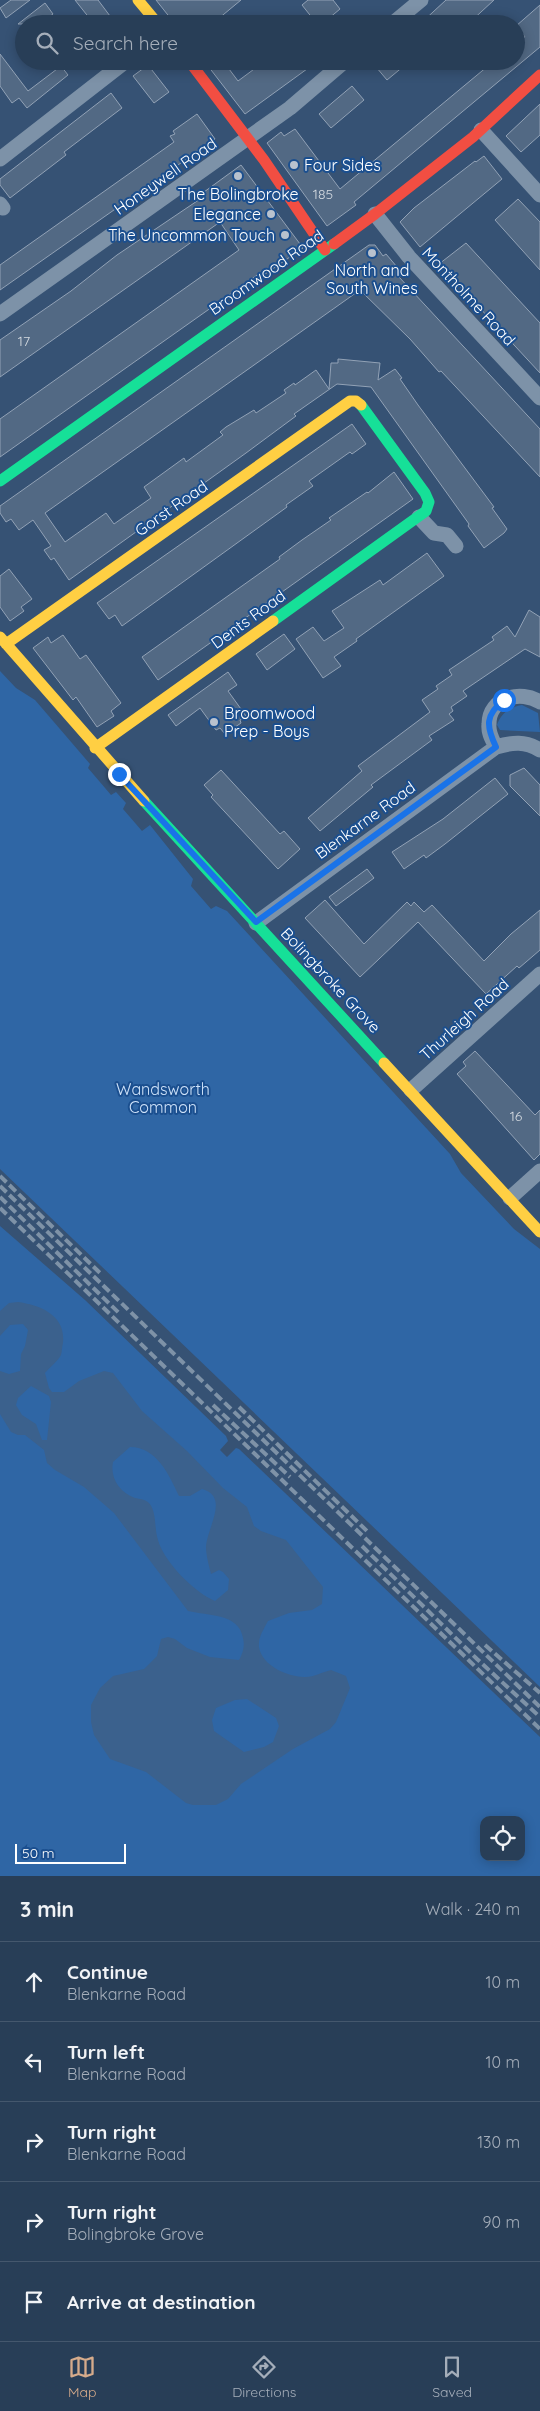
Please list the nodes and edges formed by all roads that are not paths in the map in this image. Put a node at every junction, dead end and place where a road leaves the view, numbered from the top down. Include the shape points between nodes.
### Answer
1 (138, 0) edge
2 (421, 0) edge
3 (150, 15) edge
4 (403, 15) edge
5 (114, 70) edge
6 (196, 70) edge
7 (334, 70) edge
8 (540, 75) edge
9 (481, 130) junction
10 (247, 137) junction
11 (0, 159) edge
12 (540, 195) edge
13 (375, 214) junction
14 (325, 250) junction
15 (0, 314) edge
16 (540, 398) edge
17 (0, 481) edge
18 (419, 517) junction
19 (456, 546) dead end
20 (3, 641) edge
21 (540, 702) edge
22 (496, 747) junction
23 (96, 748) junction
24 (540, 750) edge
25 (256, 922) junction
26 (540, 974) edge
27 (411, 1090) junction
28 (540, 1171) edge
29 (510, 1198) junction
30 (540, 1232) edge

1 - 3 main road
2 - 4 street
5 - 11 street
6 - 10 main road
7 - 10 street, Honeywell Road via 290,108 250,138
8 - 9 main road, Broomwood Road
9 - 12 street
9 - 13 main road, Broomwood Road
10 - 14 main road
10 - 15 street, Honeywell Road
13 - 14 main road, Broomwood Road
13 - 16 street, Montholme Road via 409,257
14 - 17 main road, Broomwood Road
18 - 19 street via 434,533 447,535
18 - 20 main road, Gorst Road via 429,502 425,493 362,406 350,401
18 - 23 main road, Dents Road
20 - 23 main road, Bolingbroke Grove
21 - 22 street via 523,695 513,696 494,708 488,722
22 - 24 street, Blenkarne Road via 512,742 529,744
22 - 25 street, Blenkarne Road
23 - 25 main road, Bolingbroke Grove
25 - 27 main road, Bolingbroke Grove
26 - 27 street, Thurleigh Road
27 - 29 main road, Bolingbroke Grove
28 - 29 street
29 - 30 main road, Bolingbroke Grove

